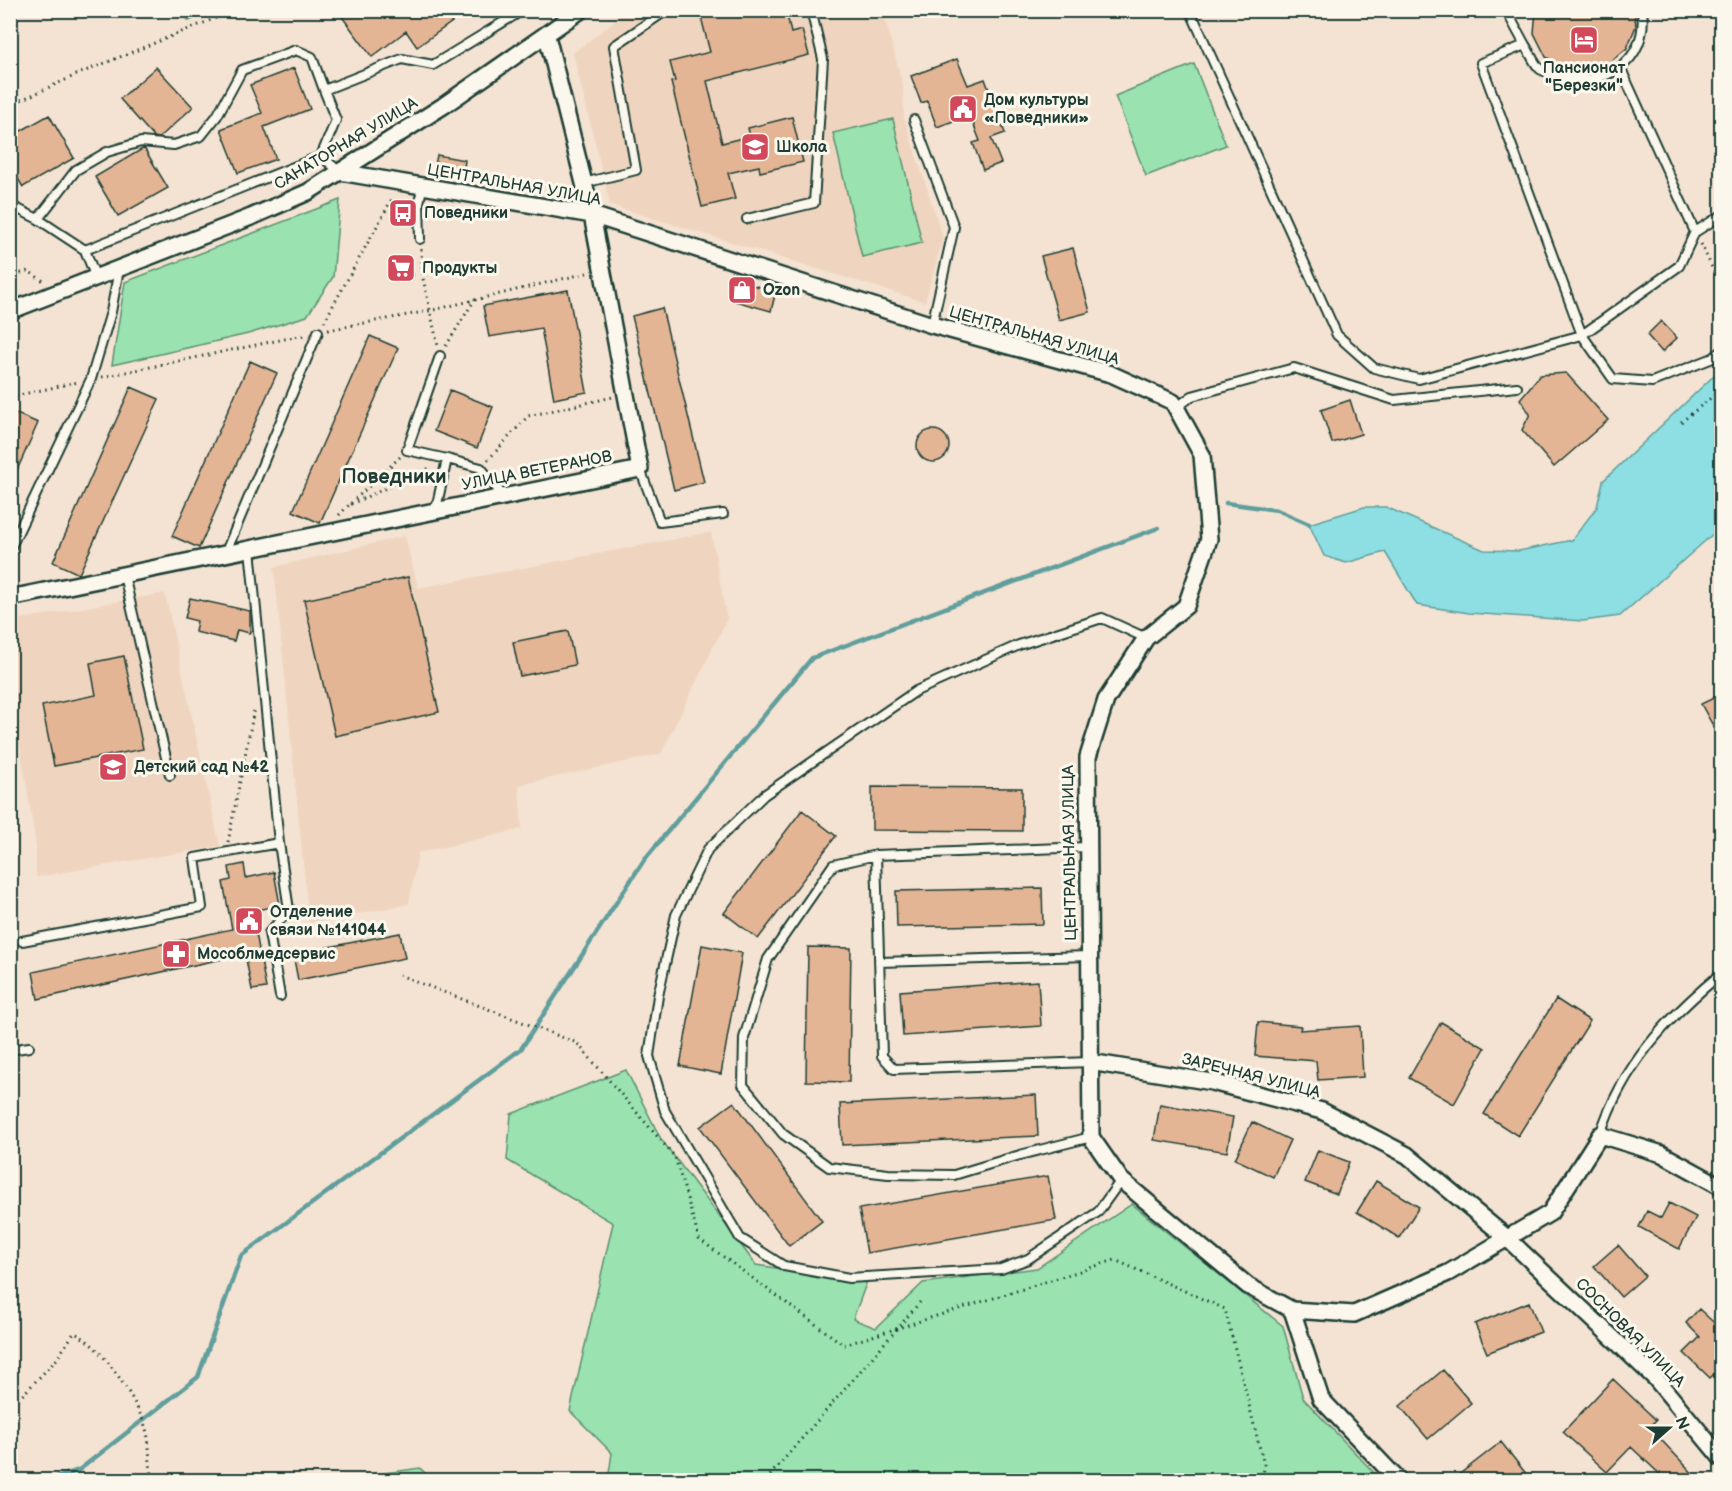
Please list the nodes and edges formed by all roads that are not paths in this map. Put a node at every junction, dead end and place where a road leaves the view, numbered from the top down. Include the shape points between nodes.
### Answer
1 (524, 10) edge
2 (581, 10) edge
3 (667, 10) edge
4 (811, 10) edge
5 (1190, 10) edge
6 (1506, 10) edge
7 (1641, 10) edge
8 (547, 36) junction
9 (1526, 45) junction
10 (1620, 67) junction
11 (324, 90) junction
12 (914, 120) dead end
13 (321, 156) junction
14 (340, 172) junction
15 (584, 183) junction
16 (422, 188) junction
17 (10, 205) edge
18 (592, 215) junction
19 (1722, 215) edge
20 (38, 219) junction
21 (747, 219) dead end
22 (1695, 232) junction
23 (420, 239) road end
24 (85, 250) junction
25 (119, 269) junction
26 (96, 278) junction
27 (10, 311) edge
28 (932, 325) junction
29 (318, 332) road end
30 (1582, 334) junction
31 (1722, 351) edge
32 (440, 356) road end
33 (1517, 387) dead end
34 (1176, 408) junction
35 (447, 459) junction
36 (640, 469) junction
37 (503, 496) junction
38 (436, 509) junction
39 (723, 514) dead end
40 (10, 549) edge
41 (250, 549) junction
42 (225, 554) junction
43 (124, 575) junction
44 (10, 598) edge
45 (1146, 638) junction
46 (170, 775) dead end
47 (279, 843) junction
48 (1088, 847) junction
49 (876, 855) junction
50 (22, 941) dead end
51 (1089, 956) junction
52 (879, 962) junction
53 (1722, 973) edge
54 (280, 996) dead end
55 (29, 1047) dead end
56 (10, 1050) edge
57 (1090, 1062) junction
58 (1600, 1135) junction
59 (1091, 1137) junction
60 (1121, 1180) junction
61 (1722, 1187) edge
62 (1507, 1238) junction
63 (1292, 1310) junction
64 (1722, 1459) edge
65 (1398, 1480) edge

1 - 11 lane via 433,65 402,59
2 - 8 street, САНАТОРНАЯ УЛИЦА
3 - 15 lane via 614,46 636,170
4 - 21 lane via 823,59 814,203
5 - 30 lane via 1337,335 1374,368 1419,379
6 - 9 lane
7 - 10 lane via 1644,28 1635,53
8 - 14 street, САНАТОРНАЯ УЛИЦА
8 - 15 street
9 - 10 lane via 1540,69 1575,81 1605,78
9 - 30 lane via 1482,63
10 - 22 lane
11 - 13 lane via 336,120
11 - 20 lane via 312,57 296,50 243,70 201,136 174,145 141,142 107,152 76,170
12 - 28 lane via 954,227
13 - 14 lane
13 - 24 lane
14 - 16 street, ЦЕНТРАЛЬНАЯ УЛИЦА
14 - 25 street, САНАТОРНАЯ УЛИЦА via 292,200
15 - 18 street
16 - 18 street, ЦЕНТРАЛЬНАЯ УЛИЦА
16 - 23 lane
17 - 20 lane
18 - 28 street, ЦЕНТРАЛЬНАЯ УЛИЦА
18 - 36 street
19 - 22 lane
20 - 24 lane
22 - 30 lane via 1679,266
24 - 26 lane
25 - 26 street, САНАТОРНАЯ УЛИЦА
25 - 40 lane via 91,379
26 - 27 street, САНАТОРНАЯ УЛИЦА
28 - 34 street, ЦЕНТРАЛЬНАЯ УЛИЦА via 1111,374 1173,402
29 - 42 lane
30 - 31 lane via 1613,379 1652,382
32 - 35 lane via 407,450
33 - 34 lane via 1394,400 1294,368 1192,396
34 - 45 street, ЦЕНТРАЛЬНАЯ УЛИЦА via 1202,455 1209,539 1186,606
35 - 37 lane via 481,468
35 - 38 lane
36 - 37 street, УЛИЦА ВЕТЕРАНОВ
36 - 39 lane via 660,522
37 - 38 street, УЛИЦА ВЕТЕРАНОВ
38 - 41 street, УЛИЦА ВЕТЕРАНОВ
41 - 42 street, УЛИЦА ВЕТЕРАНОВ
41 - 47 lane
42 - 43 street, УЛИЦА ВЕТЕРАНОВ
43 - 44 street, УЛИЦА ВЕТЕРАНОВ
43 - 46 lane
45 - 48 street, ЦЕНТРАЛЬНАЯ УЛИЦА via 1106,700 1088,757
45 - 60 lane via 1102,618 1019,645 916,691 764,795 708,849 676,915 649,1056 665,1111 740,1238 784,1266 849,1278 1001,1269 1028,1259 1098,1212
47 - 50 lane via 195,858 202,907
47 - 54 lane via 289,910 268,933
48 - 49 lane
48 - 51 street, ЦЕНТРАЛЬНАЯ УЛИЦА
49 - 52 lane
49 - 59 lane via 833,865 768,959 744,1038 743,1085 783,1134 829,1167 888,1174 954,1175
51 - 52 lane
51 - 57 street, ЦЕНТРАЛЬНАЯ УЛИЦА
52 - 57 lane via 882,1056 894,1068
53 - 58 lane via 1687,1002 1648,1044 1611,1101
55 - 56 lane
57 - 59 street, ЦЕНТРАЛЬНАЯ УЛИЦА
57 - 62 street, ЗАРЕЧНАЯ УЛИЦА via 1212,1082 1322,1111 1407,1155
58 - 61 street via 1662,1154
58 - 62 street via 1550,1213
59 - 60 street
60 - 63 street via 1248,1286
62 - 63 street via 1448,1272 1354,1314
62 - 64 street, СОСНОВАЯ УЛИЦА via 1655,1378
63 - 65 street via 1321,1399

